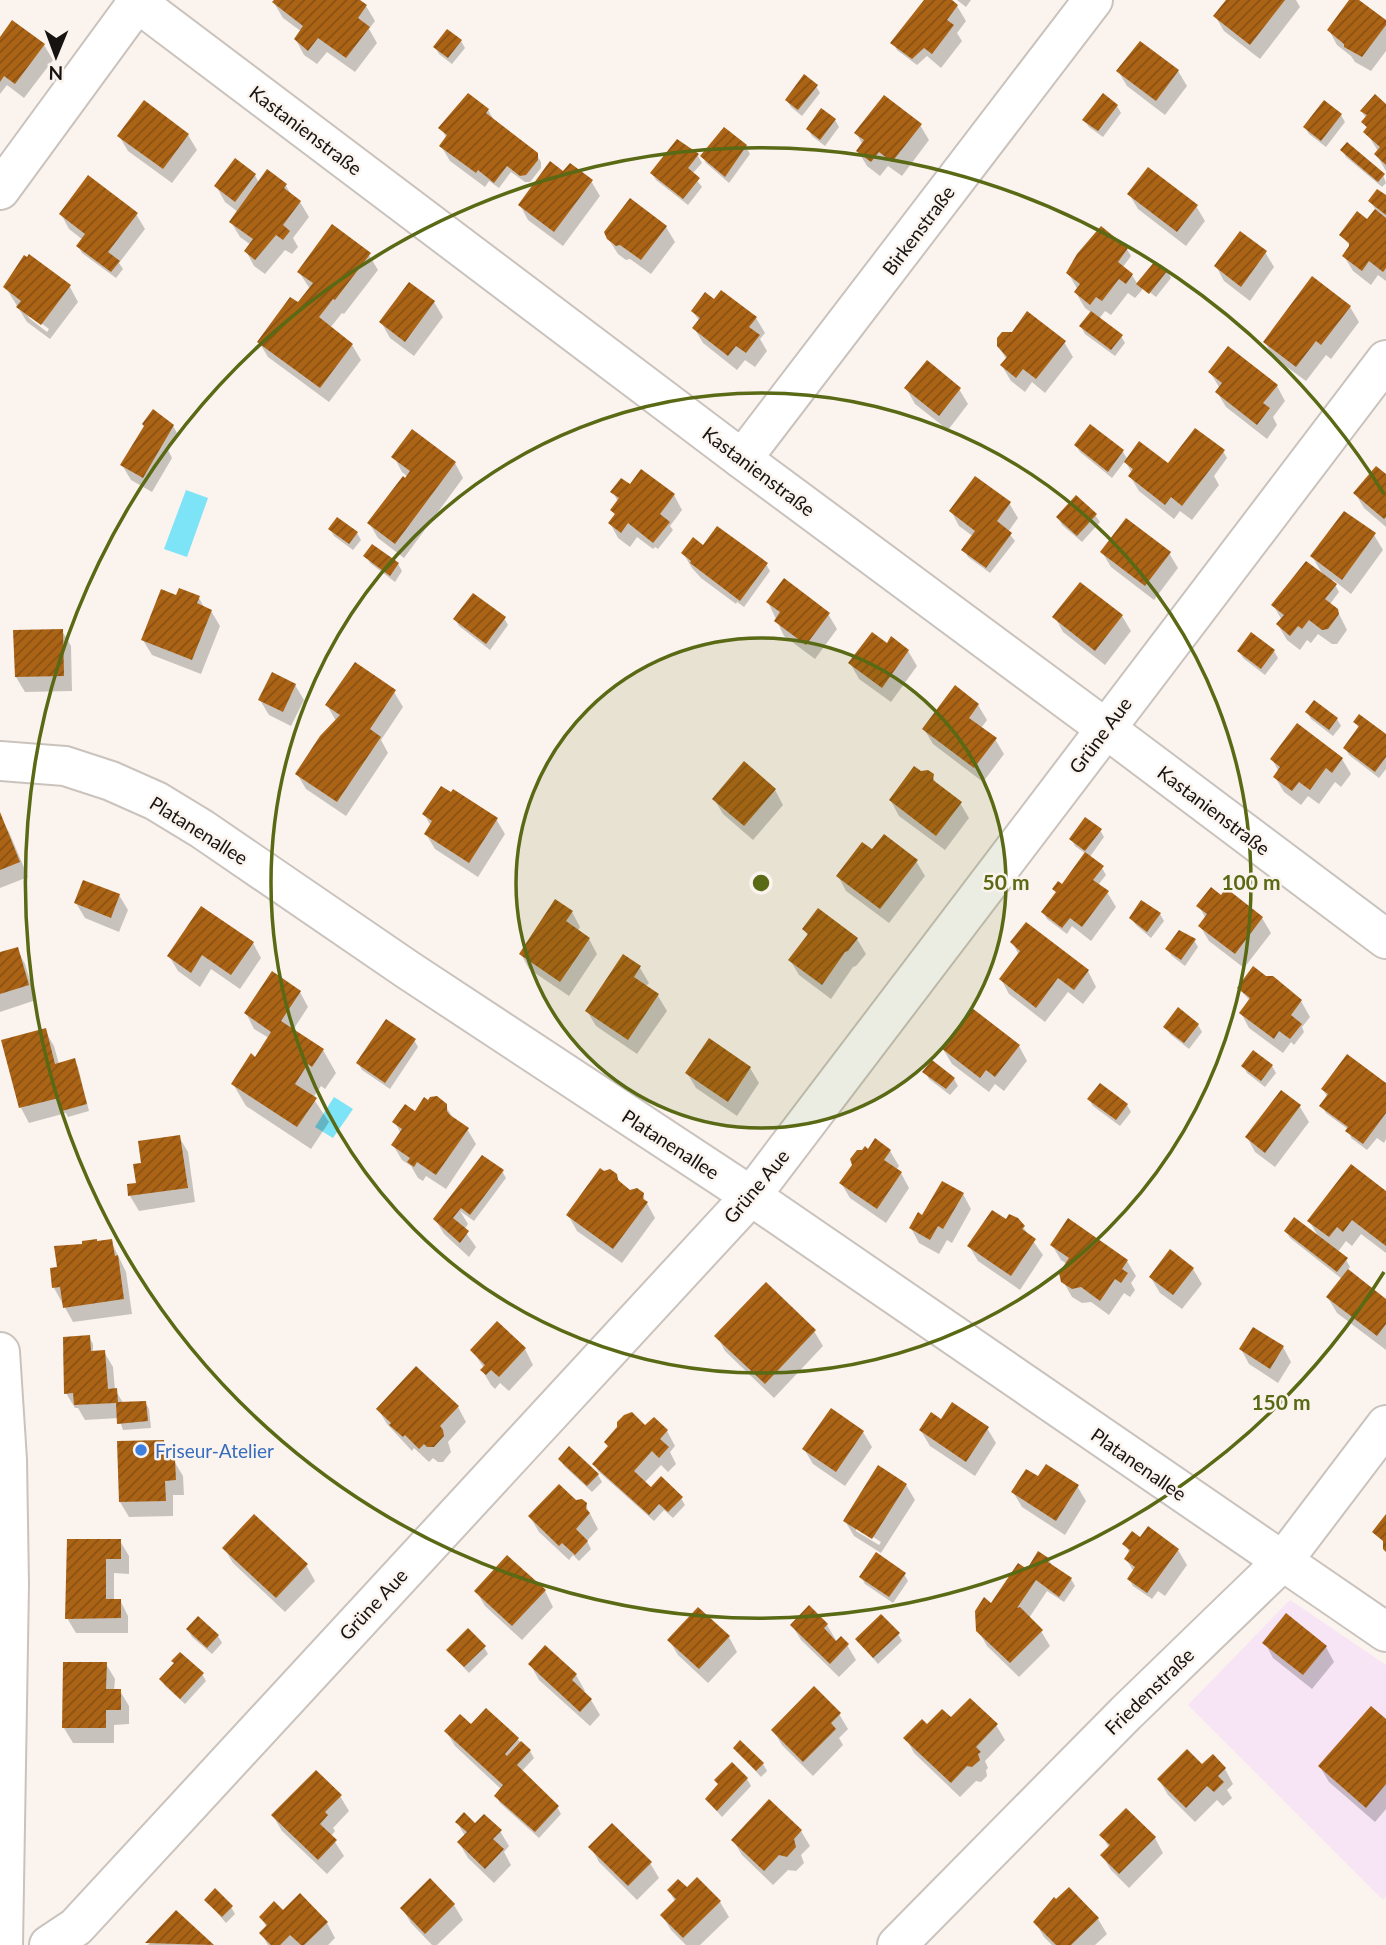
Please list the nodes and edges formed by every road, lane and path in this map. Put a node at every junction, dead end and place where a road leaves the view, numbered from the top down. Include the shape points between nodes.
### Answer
1 (1093, 0) edge
2 (136, 1) edge
3 (0, 190) edge
4 (1386, 360) edge
5 (743, 459) junction
6 (1105, 728) junction
7 (0, 761) edge
8 (1386, 940) edge
9 (751, 1196) junction
10 (0, 1352) edge
11 (1386, 1425) edge
12 (1282, 1562) junction
13 (1386, 1632) edge
14 (3, 1945) edge
15 (49, 1945) edge
16 (897, 1945) edge

1 - 5 street, Birkenstraße
2 - 3 street
2 - 5 street, Kastanienstraße
4 - 6 street, Grüne Aue
5 - 6 street, Kastanienstraße
6 - 8 street, Kastanienstraße
6 - 9 street, Grüne Aue
7 - 9 street, Platanenallee via 65,766 156,801
9 - 12 street, Platanenallee
9 - 15 street, Grüne Aue via 76,1927
10 - 14 street via 9,1584
11 - 12 street, Friedenstraße
12 - 13 street, Platanenallee
12 - 16 street, Friedenstraße

